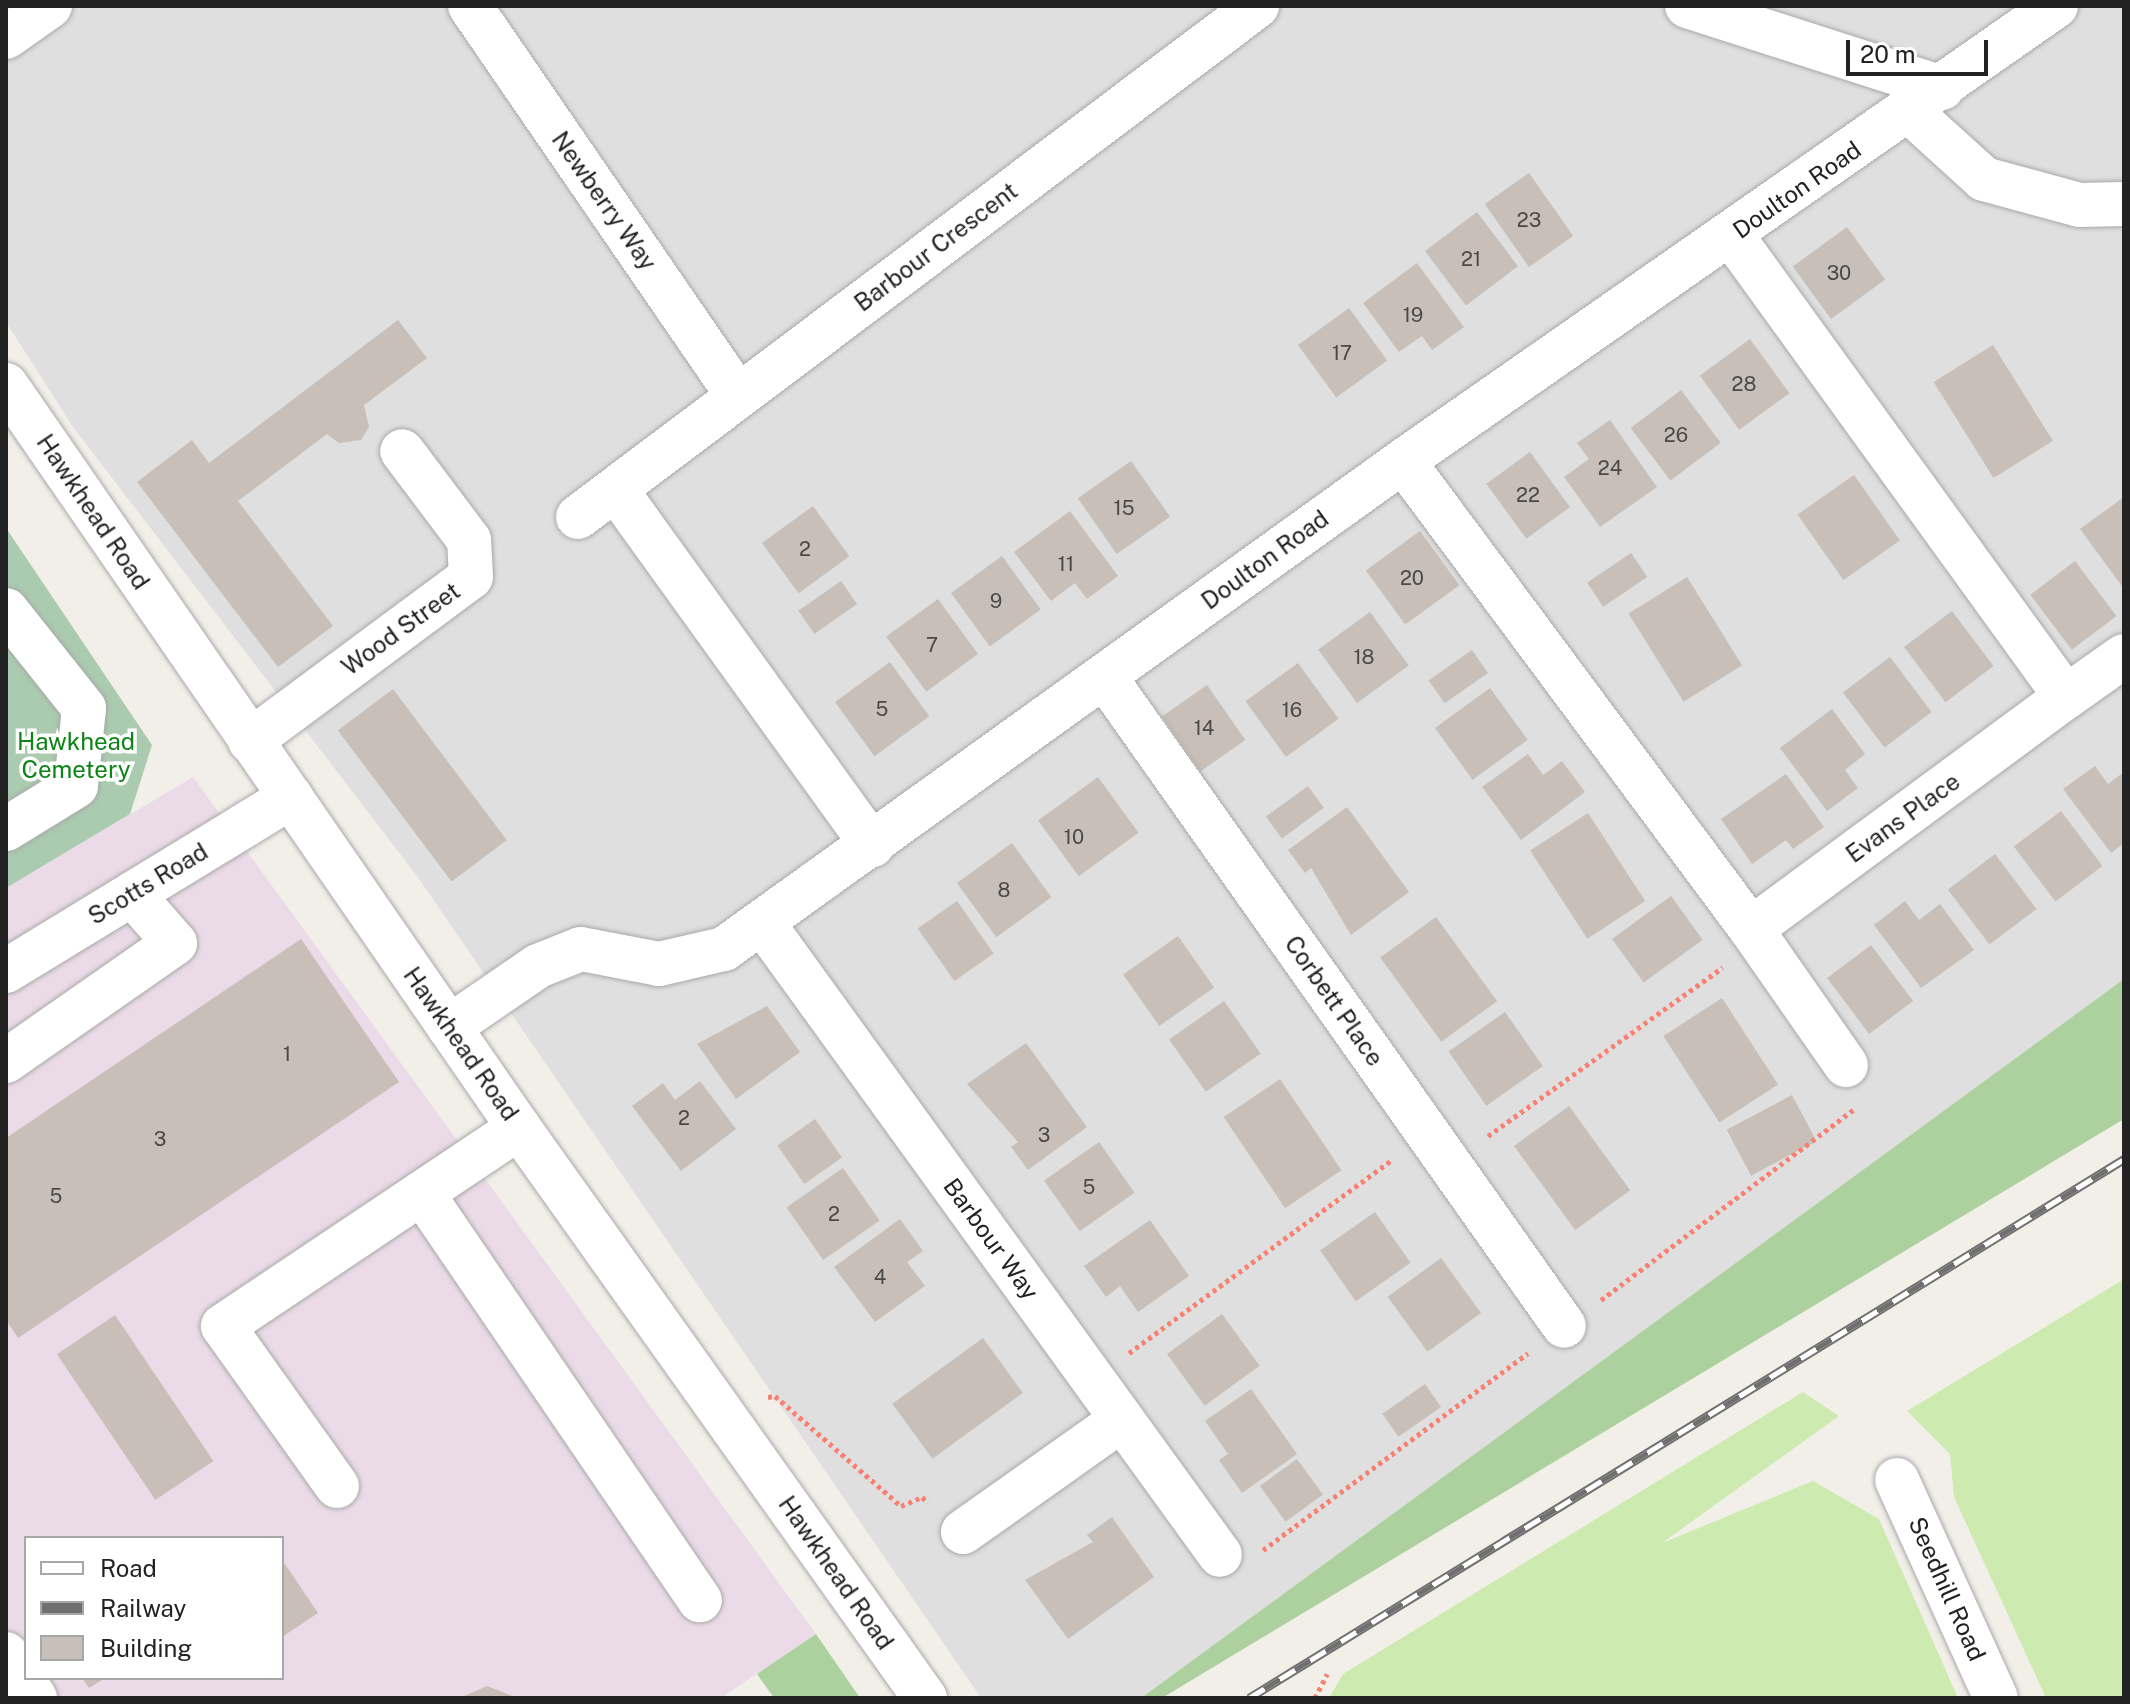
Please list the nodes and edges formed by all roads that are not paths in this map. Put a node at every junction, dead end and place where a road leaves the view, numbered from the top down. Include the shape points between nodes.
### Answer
1 (50, 6) edge
2 (470, 6) edge
3 (1257, 6) edge
4 (1687, 6) edge
5 (2056, 6) edge
6 (6, 37) edge
7 (1926, 99) junction
8 (2124, 204) edge
9 (1732, 236) junction
10 (6, 385) edge
11 (738, 396) junction
12 (402, 451) dead end
13 (1403, 461) junction
14 (616, 490) junction
15 (578, 517) dead end
16 (6, 610) edge
17 (2124, 656) edge
18 (1104, 676) junction
19 (2066, 697) junction
20 (250, 741) junction
21 (291, 797) junction
22 (6, 829) edge
23 (872, 845) junction
24 (132, 894) junction
25 (762, 922) junction
26 (1756, 935) junction
27 (6, 971) edge
28 (449, 1027) junction
29 (6, 1061) edge
30 (1846, 1065) dead end
31 (519, 1128) junction
32 (422, 1193) junction
33 (1564, 1326) dead end
34 (1121, 1420) junction
35 (1897, 1480) dead end
36 (337, 1486) dead end
37 (963, 1532) road end
38 (1220, 1555) dead end
39 (700, 1600) dead end
40 (6, 1654) edge
41 (35, 1698) edge
42 (925, 1698) edge
43 (1996, 1698) edge

1 - 6 street
2 - 11 street, Newberry Way
3 - 11 street, Barbour Crescent
4 - 7 street
5 - 7 street, Doulton Road
7 - 8 street via 1984,179 2080,205
7 - 9 street, Doulton Road
9 - 13 street, Doulton Road
9 - 19 street
10 - 20 street, Hawkhead Road
11 - 14 street, Barbour Crescent
12 - 20 street, Wood Street via 469,540 471,577
13 - 18 street, Doulton Road
13 - 26 street
14 - 15 street, Barbour Crescent
14 - 23 street
16 - 22 street via 84,708 76,786
17 - 19 street, Evans Place
18 - 23 street, Doulton Road
18 - 33 street, Corbett Place
19 - 26 street, Evans Place
20 - 21 street, Hawkhead Road
21 - 24 street, Scotts Road
21 - 28 street, Hawkhead Road
23 - 25 street, Doulton Road
24 - 27 street, Scotts Road
24 - 29 street via 175,943
25 - 28 street, Doulton Road via 724,949 659,964 581,949 538,966
25 - 34 street, Barbour Way
26 - 30 street
28 - 31 street, Hawkhead Road
31 - 32 street
31 - 42 street, Hawkhead Road
32 - 36 street via 223,1326
32 - 39 street
34 - 37 street
34 - 38 street, Barbour Way
35 - 43 street, Seedhill Road
40 - 41 street

